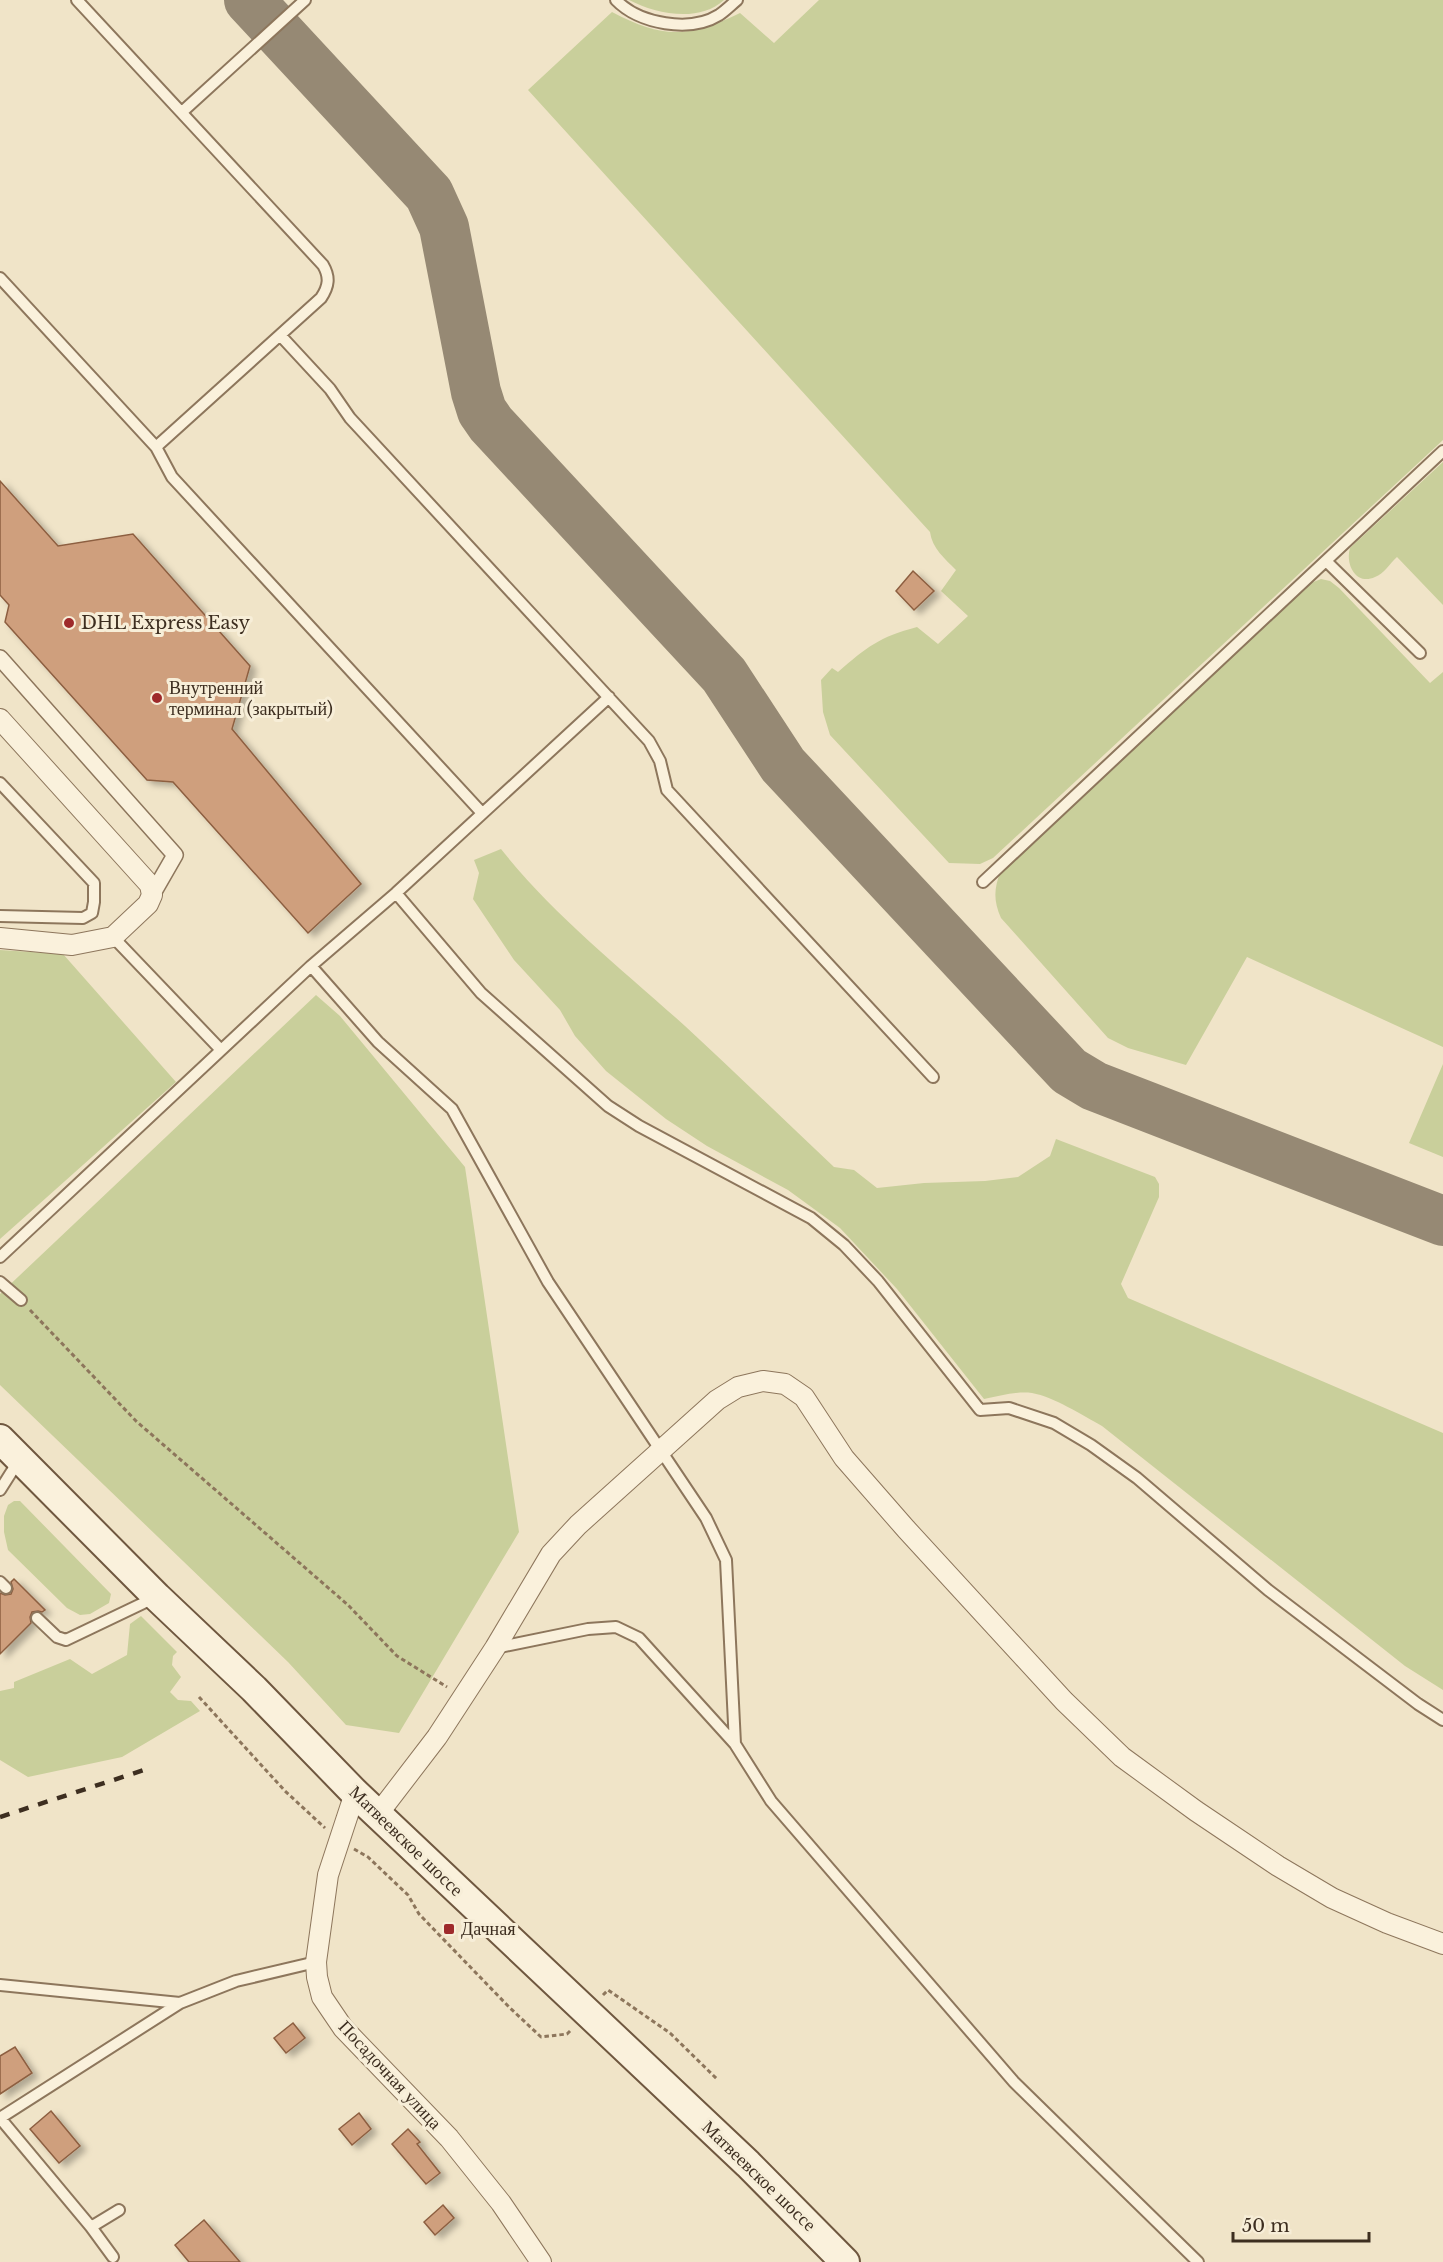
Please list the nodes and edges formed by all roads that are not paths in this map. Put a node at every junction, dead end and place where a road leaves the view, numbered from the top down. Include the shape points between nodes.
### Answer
1 (77, 0) edge
2 (305, 0) edge
3 (616, 0) edge
4 (737, 0) edge
5 (182, 112) junction
6 (0, 278) edge
7 (280, 335) junction
8 (156, 447) junction
9 (1443, 451) edge
10 (1326, 561) junction
11 (1420, 653) dead end
12 (0, 658) edge
13 (609, 697) junction
14 (0, 719) edge
15 (0, 783) edge
16 (482, 813) junction
17 (983, 882) dead end
18 (396, 893) junction
19 (152, 895) junction
20 (0, 916) edge
21 (113, 937) junction
22 (0, 938) edge
23 (310, 966) junction
24 (221, 1050) junction
25 (933, 1077) dead end
26 (0, 1257) edge
27 (0, 1282) edge
28 (21, 1300) road end
29 (0, 1439) edge
30 (660, 1452) junction
31 (20, 1459) junction
32 (0, 1490) edge
33 (157, 1597) junction
34 (37, 1618) dead end
35 (495, 1648) junction
36 (1443, 1720) edge
37 (735, 1744) junction
38 (355, 1793) junction
39 (378, 1815) junction
40 (1443, 1944) edge
41 (316, 1962) junction
42 (0, 1985) edge
43 (180, 2003) junction
44 (0, 2118) edge
45 (119, 2210) dead end
46 (90, 2227) junction
47 (113, 2257) dead end
48 (541, 2262) edge
49 (845, 2262) edge
50 (1198, 2262) edge

1 - 5 lane
2 - 5 lane
3 - 4 lane via 641,18 685,25 718,16
5 - 7 lane via 327,271 327,287 321,298
6 - 8 lane
7 - 8 lane
7 - 13 lane via 330,389 350,418
8 - 16 lane via 172,477
9 - 10 lane
10 - 11 lane
10 - 17 lane
12 - 19 street via 175,855
13 - 16 lane
13 - 25 lane via 649,741 660,761 667,790
14 - 19 street via 150,885
15 - 20 lane via 94,883 94,902 92,914 83,918
16 - 18 lane
18 - 23 lane
18 - 36 lane via 481,993 608,1106 812,1218 844,1245 878,1281 980,1410 1009,1408 1054,1423 1091,1445 1137,1478 1268,1590
19 - 21 street via 148,904
21 - 22 street via 72,945
21 - 24 lane
23 - 24 lane
23 - 30 lane via 378,1042 452,1109 548,1282
24 - 26 lane
27 - 28 lane
29 - 31 main road, Матвеевское шоссе
30 - 35 street via 551,1554
30 - 37 lane via 706,1518 726,1560
30 - 40 street via 717,1400 738,1387 763,1382 785,1384 804,1397 844,1458 906,1529 1064,1701 1122,1757 1196,1811 1332,1898
31 - 32 lane
31 - 33 main road, Матвеевское шоссе
33 - 34 lane via 66,1640 57,1637
33 - 38 main road, Матвеевское шоссе
35 - 37 lane via 616,1627 639,1638
35 - 39 street via 437,1737
37 - 50 lane via 771,1801 1014,2082
38 - 39 main road, Матвеевское шоссе
38 - 41 street, Посадочная улица via 328,1875
39 - 49 main road, Матвеевское шоссе via 748,2164
41 - 43 lane via 236,1981
41 - 48 street, Посадочная улица via 322,1997 343,2028 449,2138 501,2203
42 - 43 lane
43 - 44 lane
44 - 46 lane
45 - 46 lane
46 - 47 lane

